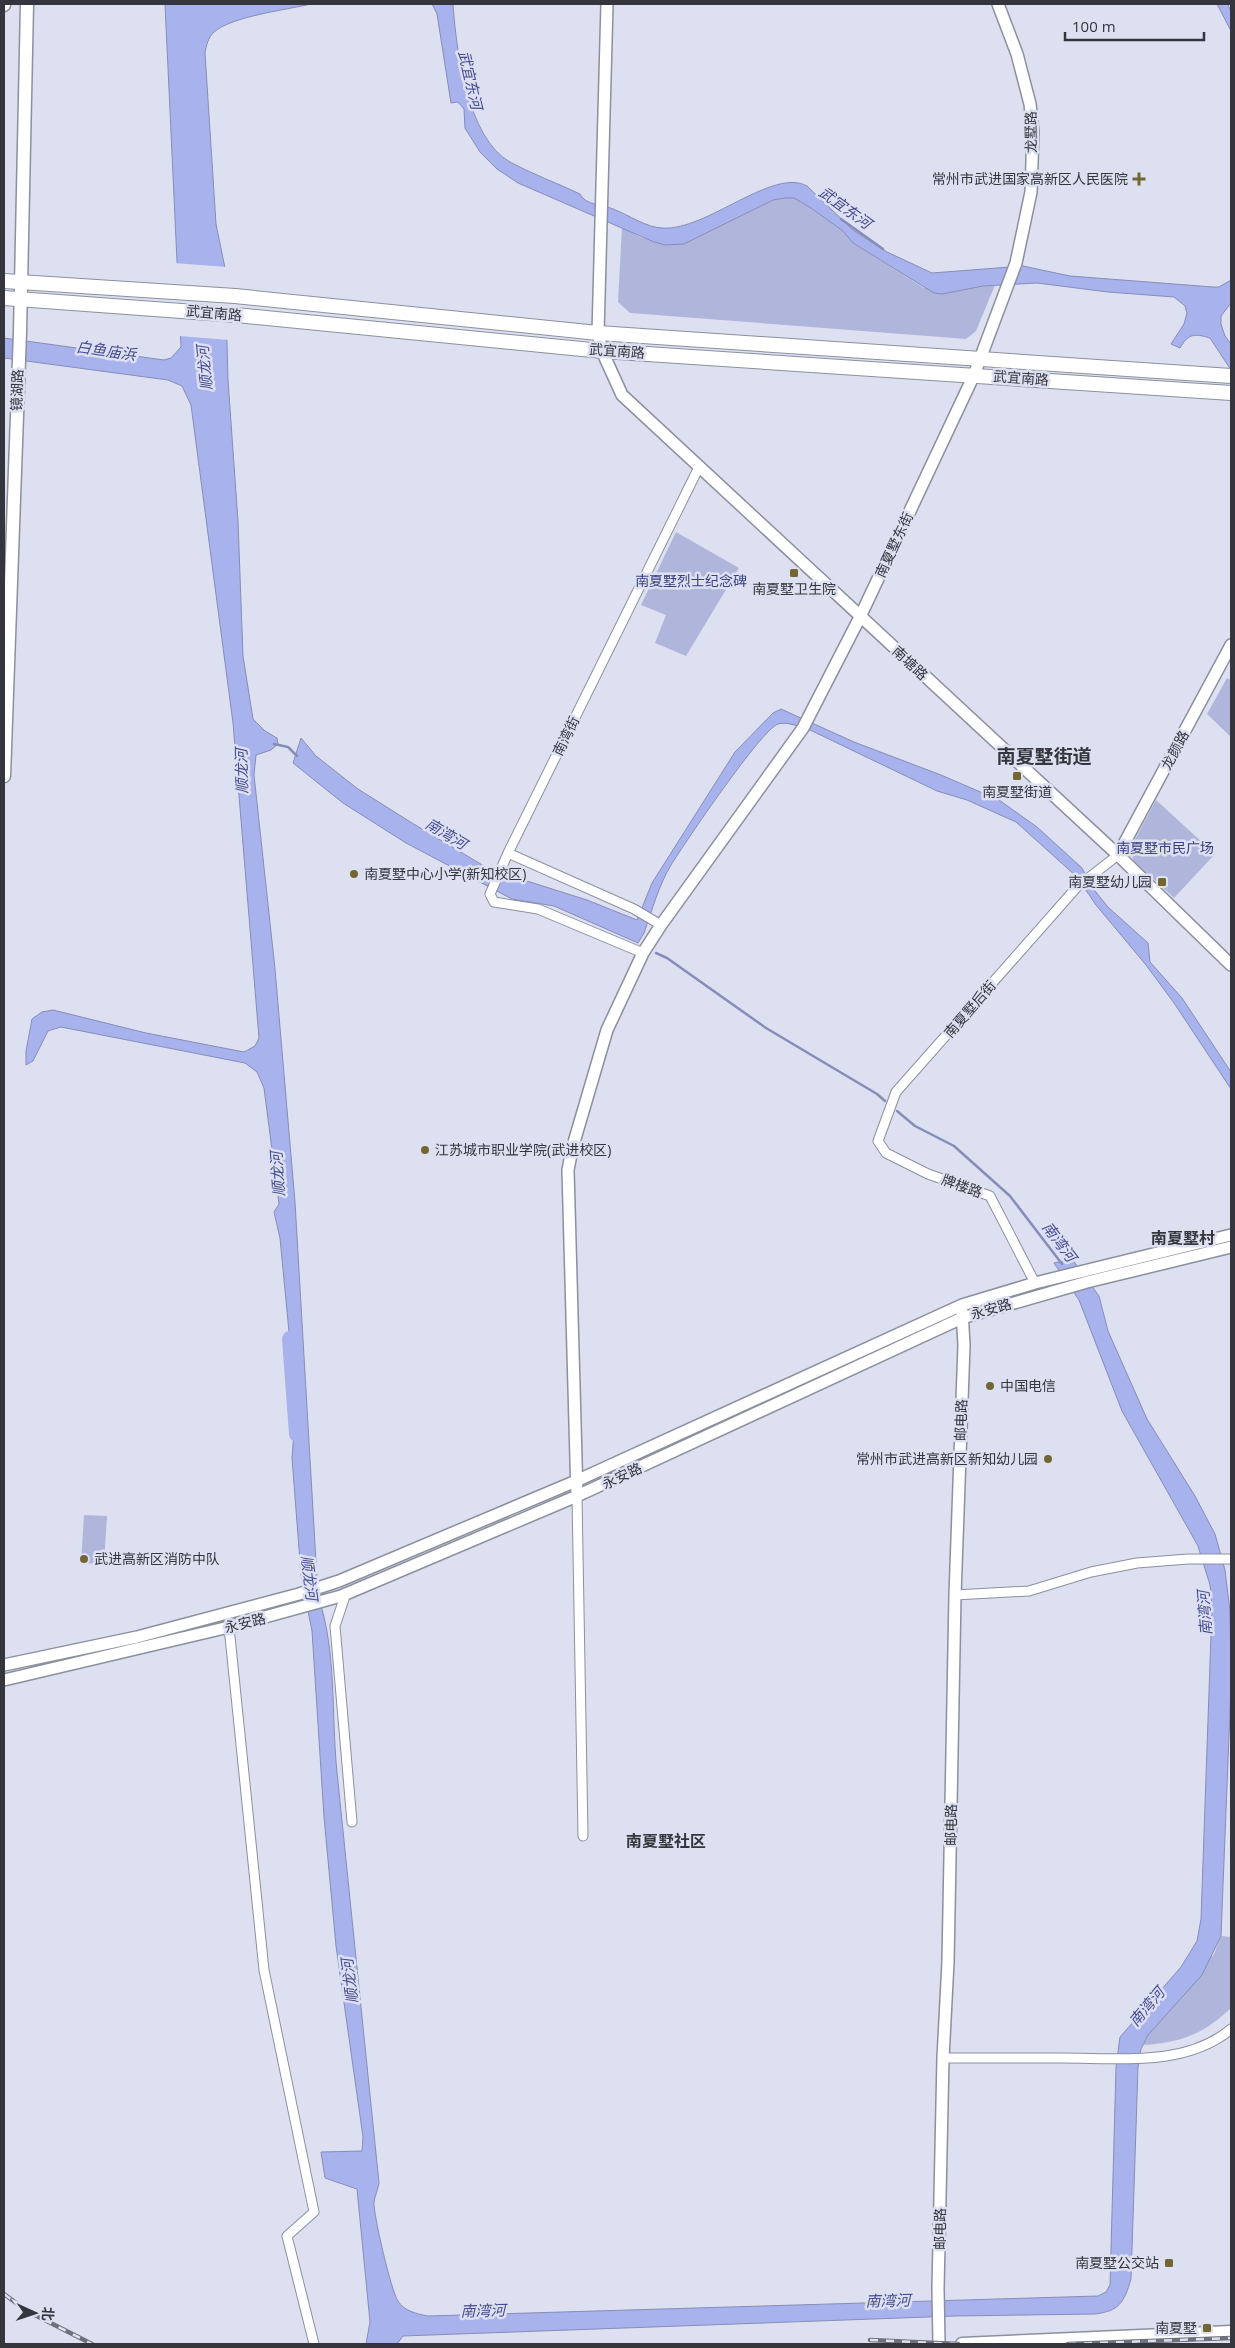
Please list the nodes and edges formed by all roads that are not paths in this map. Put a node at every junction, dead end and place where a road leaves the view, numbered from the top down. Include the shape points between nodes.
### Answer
1 (27, 4) edge
2 (607, 4) edge
3 (998, 4) edge
4 (4, 281) edge
5 (21, 282) junction
6 (4, 298) edge
7 (20, 299) junction
8 (598, 333) junction
9 (602, 351) junction
10 (980, 360) junction
11 (974, 375) junction
12 (1228, 376) edge
13 (1231, 393) edge
14 (699, 467) junction
15 (860, 617) junction
16 (1231, 646) edge
17 (4, 776) edge
18 (508, 853) junction
19 (1118, 854) junction
20 (658, 923) junction
21 (643, 953) junction
22 (1231, 965) edge
23 (878, 1141) joint
24 (1231, 1235) edge
25 (1231, 1247) edge
26 (1084, 1278) junction
27 (1035, 1283) junction
28 (1054, 1286) junction
29 (962, 1305) junction
30 (962, 1318) junction
31 (576, 1481) junction
32 (577, 1496) junction
33 (1227, 1559) edge
34 (343, 1594) junction
35 (955, 1595) junction
36 (229, 1627) junction
37 (4, 1665) edge
38 (4, 1680) edge
39 (352, 1822) dead end
40 (583, 1836) dead end
41 (1231, 2028) edge
42 (943, 2058) junction
43 (1231, 2332) edge
44 (987, 2343) edge
45 (314, 2344) edge
46 (939, 2344) edge
47 (962, 2344) edge

1 - 5 main road, 镜湖路
2 - 8 street, 南塘路
3 - 10 street, 龙墅路 via 1017,54 1030,104 1033,132 1031,192 1016,263
4 - 5 main road, 武宜南路
5 - 7 main road, 镜湖路
5 - 8 main road, 武宜南路 via 236,296
6 - 7 main road, 武宜南路
7 - 9 main road, 武宜南路 via 236,315
7 - 17 main road, 镜湖路
8 - 9 street, 南塘路
8 - 10 main road, 武宜南路
9 - 11 main road, 武宜南路
9 - 14 street, 南塘路 via 622,395
10 - 11 street, 南夏墅东街
10 - 12 main road, 武宜南路
11 - 13 main road, 武宜南路
11 - 15 street, 南夏墅东街
14 - 15 street, 南塘路
14 - 18 street, 南湾街
15 - 19 street, 南塘路
15 - 20 street, 南夏墅东街 via 793,744
16 - 19 street, 龙颜路
18 - 20 street via 634,908
18 - 21 street, 南湾街 via 490,894 494,902 538,909
19 - 22 street, 南塘路
19 - 23 street, 南夏墅后街 via 1077,887 896,1092
20 - 21 street, 南夏墅东街
21 - 31 street, 南夏墅东街 via 607,1030 568,1170
23 - 27 street, 牌楼路 via 886,1153 928,1174 990,1196
24 - 26 street, 永安路
25 - 26 street, 永安路
26 - 28 street, 永安路
27 - 28 street, 永安路
27 - 29 street, 永安路
28 - 30 street, 永安路
29 - 30 street, 邮电路
29 - 31 street, 永安路
30 - 32 street, 永安路
30 - 35 street, 邮电路 via 964,1344
31 - 32 street, 南夏墅东街
31 - 37 street, 永安路 via 339,1581 299,1594 137,1637
32 - 34 street, 永安路
32 - 40 street
33 - 35 street via 1137,1563 1091,1572 1029,1591
34 - 36 street, 永安路
34 - 39 street via 335,1626
35 - 42 street, 邮电路 via 948,1962
36 - 38 street, 永安路
36 - 45 street via 264,1970 314,2212 287,2236
41 - 42 street via 1219,2039 1186,2051 1144,2059
42 - 46 street, 邮电路
43 - 44 main road
44 - 47 main road

